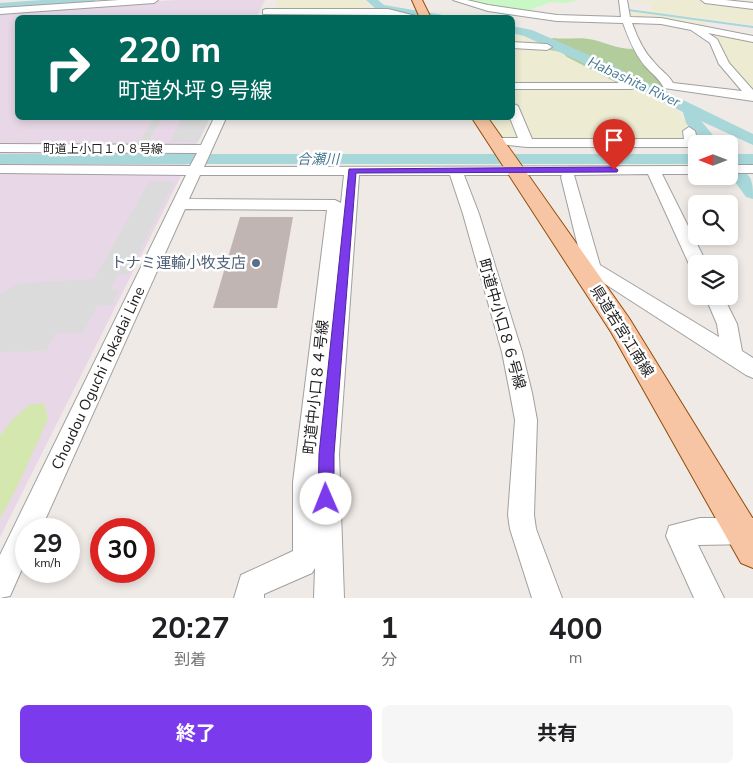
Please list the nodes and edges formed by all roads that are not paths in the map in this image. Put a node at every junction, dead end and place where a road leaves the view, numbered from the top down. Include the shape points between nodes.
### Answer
1 (154, 0) edge
2 (271, 0) edge
3 (302, 0) edge
4 (417, 0) edge
5 (457, 0) edge
6 (623, 0) edge
7 (705, 0) edge
8 (753, 6) edge
9 (0, 11) edge
10 (298, 12) junction
11 (264, 15) edge
12 (415, 15) edge
13 (424, 15) edge
14 (628, 20) junction
15 (693, 27) junction
16 (753, 39) edge
17 (515, 45) edge
18 (547, 47) dead end
19 (515, 86) edge
20 (631, 86) dead end
21 (752, 96) edge
22 (515, 113) edge
23 (219, 120) edge
24 (481, 120) edge
25 (689, 131) dead end
26 (527, 142) junction
27 (0, 148) edge
28 (509, 158) junction
29 (201, 160) junction
30 (0, 169) edge
31 (352, 170) junction
32 (455, 170) junction
33 (653, 170) junction
34 (688, 170) edge
35 (738, 170) edge
36 (753, 170) edge
37 (568, 177) dead end
38 (180, 204) junction
39 (694, 255) edge
40 (586, 266) junction
41 (718, 305) edge
42 (732, 356) junction
43 (753, 369) edge
44 (33, 518) edge
45 (749, 538) edge
46 (15, 555) edge
47 (0, 586) edge
48 (249, 598) edge
49 (329, 598) edge
50 (547, 598) edge
51 (709, 598) edge

1 - 9 street
2 - 11 street
3 - 10 street
4 - 13 main road
5 - 14 street via 557,18
6 - 14 street
7 - 8 street
10 - 11 street
10 - 12 street
14 - 15 street via 661,21
14 - 21 street via 642,53 650,65 667,79 668,86
15 - 16 street
15 - 21 street via 714,41 724,64
17 - 18 street
19 - 20 street
22 - 26 street
23 - 29 street, Choudou Oguchi Tokadai Line
24 - 28 main road, 県道若宮江南線
25 - 26 street via 691,143
26 - 28 street
27 - 29 street, 町道上小口１０８号線
28 - 32 street
28 - 33 street
28 - 40 main road, 県道若宮江南線
29 - 30 street via 119,169
29 - 31 street
29 - 38 street, Choudou Oguchi Tokadai Line
31 - 32 street
31 - 49 street via 327,454
32 - 50 street, 町道中小口８６号線 via 471,214 522,394 526,420 521,515
33 - 34 street
33 - 39 street
35 - 36 street
37 - 40 street
38 - 44 street, Choudou Oguchi Tokadai Line
38 - 48 street, 町道中小口８４号線 via 334,205 306,482 307,555 302,563 251,585
40 - 42 street
40 - 45 main road, 県道若宮江南線
41 - 42 street via 727,324
42 - 43 street
45 - 51 street via 700,531 679,536
46 - 47 street, Choudou Oguchi Tokadai Line

